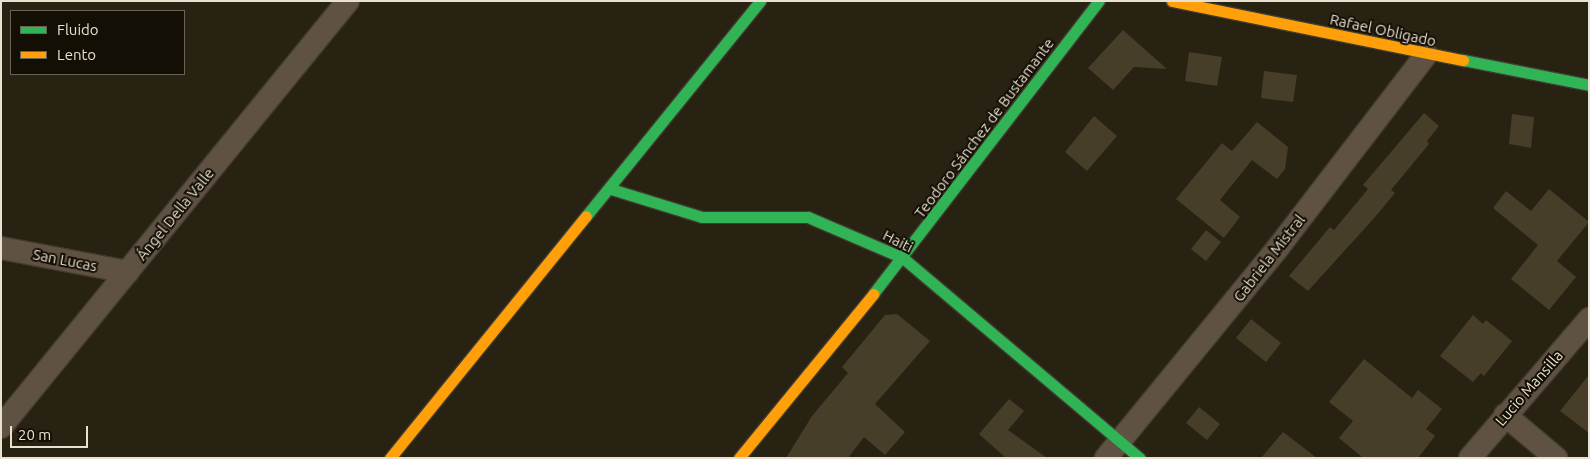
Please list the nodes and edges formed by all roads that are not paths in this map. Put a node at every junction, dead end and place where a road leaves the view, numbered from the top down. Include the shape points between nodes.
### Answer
1 (348, 1) edge
2 (760, 1) edge
3 (1099, 1) edge
4 (1172, 1) edge
5 (1426, 55) junction
6 (1589, 85) edge
7 (611, 190) junction
8 (1, 248) edge
9 (903, 258) junction
10 (128, 272) junction
11 (1589, 319) edge
12 (1505, 416) junction
13 (1, 427) edge
14 (1113, 450) edge
15 (390, 458) edge
16 (739, 458) edge
17 (1140, 458) edge
18 (1470, 458) edge
19 (1556, 458) edge

1 - 10 street, Ángel Della Valle
2 - 7 street
3 - 9 street, Teodoro Sánchez de Bustamante
4 - 5 street, Rafael Obligado
5 - 6 street, Rafael Obligado
5 - 14 street, Gabriela Mistral via 1277,249
7 - 9 street, Haiti via 702,216 808,217
7 - 15 street
8 - 10 street, San Lucas
9 - 14 street, Haiti
9 - 16 street, Teodoro Sánchez de Bustamante
10 - 13 street, Ángel Della Valle
11 - 12 street, Lucio Mansilla
12 - 18 street, Lucio Mansilla
12 - 19 street
14 - 17 street, Haiti

